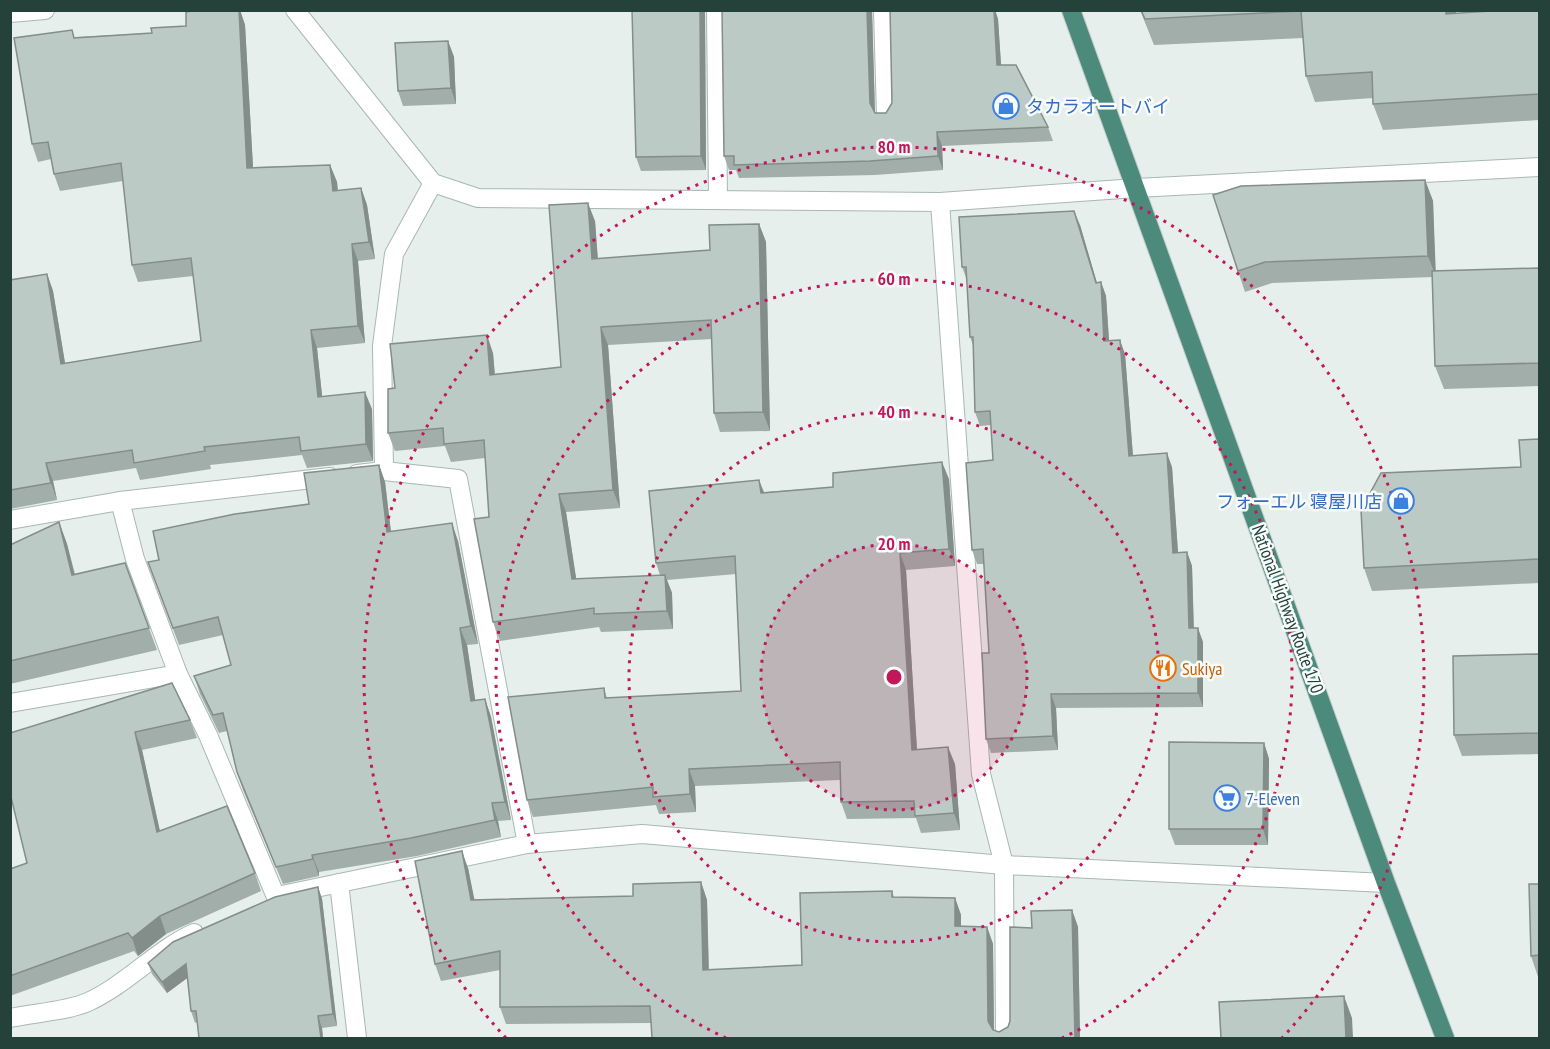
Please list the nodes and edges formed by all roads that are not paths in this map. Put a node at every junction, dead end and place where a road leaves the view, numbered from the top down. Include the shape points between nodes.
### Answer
1 (45, 10) edge
2 (295, 10) edge
3 (716, 10) edge
4 (883, 10) edge
5 (1071, 10) edge
6 (10, 13) edge
7 (886, 117) edge
8 (1539, 167) edge
9 (433, 183) junction
10 (1136, 188) junction
11 (718, 200) junction
12 (940, 202) junction
13 (384, 471) junction
14 (120, 501) junction
15 (10, 520) edge
16 (178, 674) junction
17 (10, 704) edge
18 (527, 844) junction
19 (1004, 865) junction
20 (339, 883) junction
21 (1386, 883) junction
22 (276, 897) junction
23 (255, 906) edge
24 (213, 925) edge
25 (10, 1018) edge
26 (357, 1038) edge
27 (1005, 1038) edge
28 (1445, 1038) edge

1 - 6 street
2 - 9 street
3 - 11 street
4 - 7 street
5 - 10 highway, National Highway Route 170
8 - 10 street
9 - 11 street via 477,198
9 - 13 street via 394,254 382,345
10 - 12 street
10 - 21 highway, National Highway Route 170
11 - 12 street
12 - 19 street via 981,774
13 - 14 street
13 - 18 street via 458,478
14 - 15 street
14 - 16 street via 135,559
16 - 17 street
16 - 22 street
18 - 19 street via 642,834
18 - 20 street
19 - 21 street
19 - 27 street
20 - 22 street
20 - 26 street
21 - 28 highway, National Highway Route 170
22 - 23 street
24 - 25 street via 171,944 134,974 87,1003

